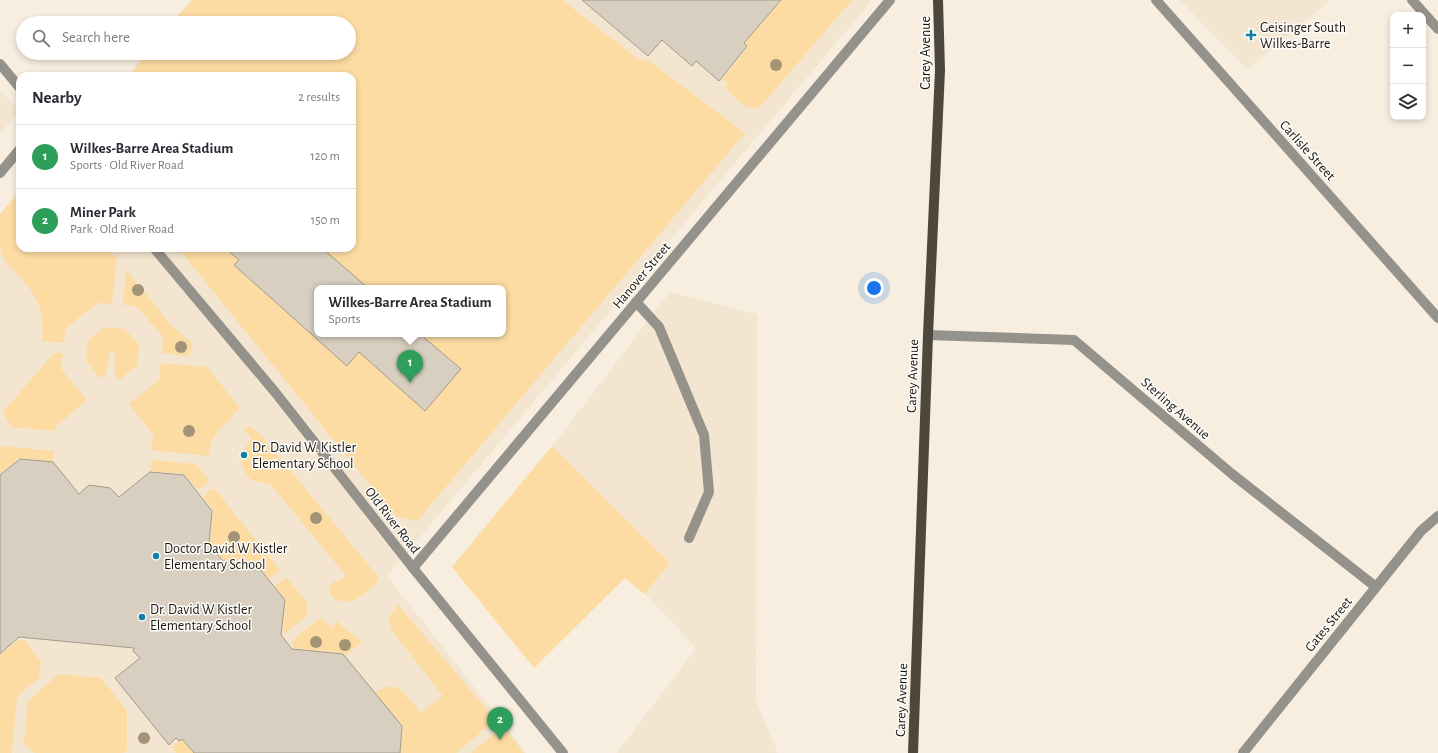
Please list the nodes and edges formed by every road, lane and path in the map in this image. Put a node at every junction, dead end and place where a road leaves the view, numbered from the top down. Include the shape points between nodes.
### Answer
1 (890, 0) edge
2 (938, 0) edge
3 (1156, 0) edge
4 (1412, 0) edge
5 (1438, 29) edge
6 (0, 64) edge
7 (16, 83) edge
8 (16, 154) edge
9 (0, 173) edge
10 (157, 252) edge
11 (636, 302) junction
12 (1438, 318) edge
13 (928, 335) junction
14 (1438, 516) edge
15 (688, 538) dead end
16 (413, 568) junction
17 (1376, 587) junction
18 (563, 753) edge
19 (913, 753) edge
20 (1243, 753) edge

1 - 11 street, Hanover Street
2 - 13 main road, Carey Avenue via 940,70
3 - 12 street, Carlisle Street
4 - 5 street
6 - 7 street
8 - 9 street
10 - 16 street, Old River Road via 275,392
11 - 15 street via 659,327 704,435 709,492
11 - 16 street, Hanover Street
13 - 17 street, Sterling Avenue via 1074,340 1232,474
13 - 19 main road, Carey Avenue
14 - 17 street, Gates Street via 1421,531
16 - 18 street, Old River Road
17 - 20 street, Gates Street

